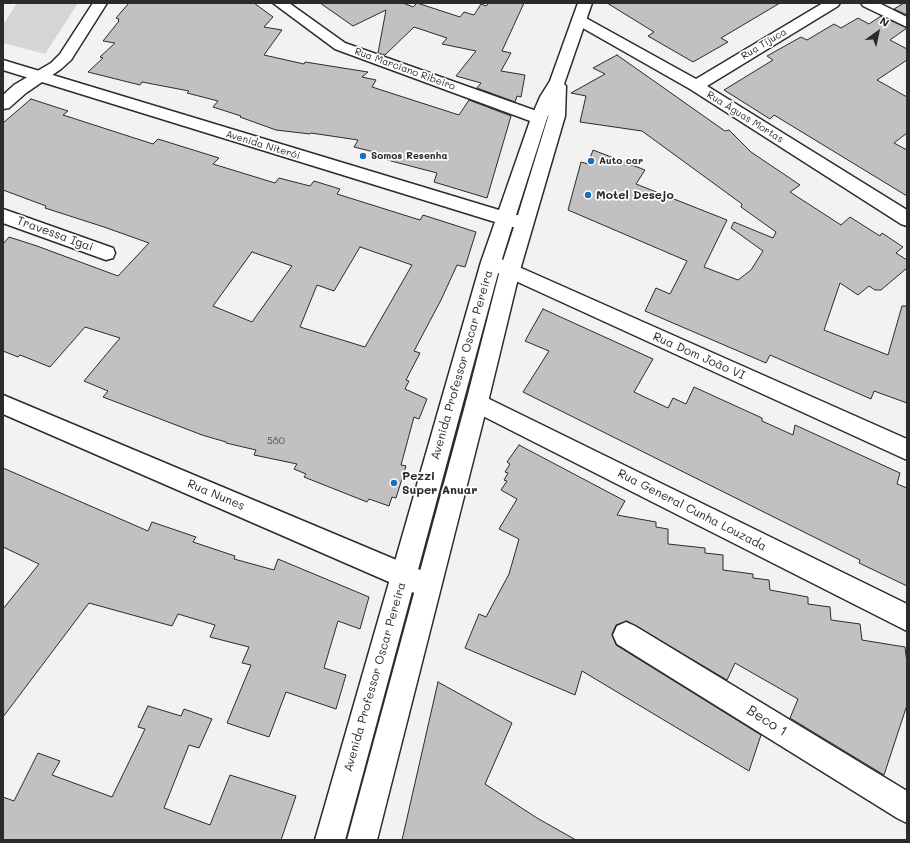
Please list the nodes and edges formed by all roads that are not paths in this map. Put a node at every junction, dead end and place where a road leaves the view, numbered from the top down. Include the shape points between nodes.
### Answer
1 (100, 3) edge
2 (280, 3) edge
3 (585, 3) edge
4 (833, 3) edge
5 (868, 3) edge
6 (579, 20) junction
7 (907, 23) edge
8 (3, 65) edge
9 (40, 77) junction
10 (558, 81) junction
11 (696, 86) junction
12 (3, 104) edge
13 (539, 118) junction
14 (3, 216) edge
15 (505, 219) junction
16 (907, 219) edge
17 (523, 224) junction
18 (106, 253) dead end
19 (500, 266) junction
20 (477, 402) junction
21 (3, 404) edge
22 (907, 450) edge
23 (403, 575) junction
24 (428, 586) junction
25 (907, 618) edge
26 (626, 634) dead end
27 (907, 808) edge
28 (330, 840) edge
29 (362, 840) edge

1 - 9 street via 66,57
2 - 13 street, Rua Marciano Ribeiro via 340,46
3 - 6 street, Avenida Professor Oscar Pereira
4 - 11 street, Rua Tijuca
5 - 7 street
6 - 10 street, Avenida Professor Oscar Pereira
6 - 11 street, Rua Águas Mortas
8 - 9 street, Avenida Niterói
9 - 12 street via 20,89
9 - 15 street, Avenida Niterói
10 - 13 street, Avenida Professor Oscar Pereira
10 - 17 street, Avenida Professor Oscar Pereira via 557,116
11 - 16 street, Rua Águas Mortas
13 - 15 street, Avenida Professor Oscar Pereira
14 - 18 street, Travessa Igai
15 - 17 street, Avenida Niterói
15 - 19 street, Avenida Professor Oscar Pereira
17 - 19 street, Avenida Professor Oscar Pereira
19 - 20 street, Avenida Professor Oscar Pereira
19 - 22 street, Rua Dom João VI
19 - 23 street, Avenida Professor Oscar Pereira
20 - 24 street, Avenida Professor Oscar Pereira
20 - 25 street, Rua General Cunha Louzada
21 - 23 street, Rua Nunes
23 - 24 street, Rua Nunes
23 - 28 street, Avenida Professor Oscar Pereira
24 - 29 street, Avenida Professor Oscar Pereira
26 - 27 street, Beco 1

